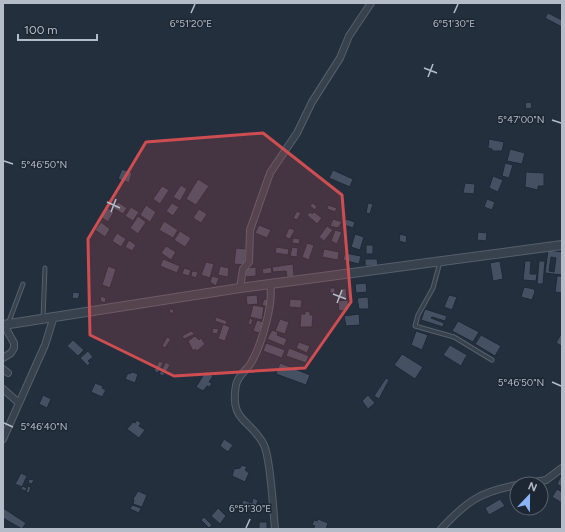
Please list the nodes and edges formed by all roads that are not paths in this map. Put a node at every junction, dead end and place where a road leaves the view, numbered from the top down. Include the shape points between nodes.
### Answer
1 (371, 3) edge
2 (562, 245) edge
3 (440, 262) junction
4 (45, 268) dead end
5 (23, 284) dead end
6 (270, 284) junction
7 (240, 288) junction
8 (54, 316) junction
9 (43, 320) junction
10 (5, 325) edge
11 (3, 358) edge
12 (492, 360) dead end
13 (3, 389) edge
14 (19, 403) junction
15 (3, 439) edge
16 (562, 468) edge
17 (549, 478) edge
18 (509, 486) edge
19 (275, 529) edge
20 (441, 529) edge

1 - 7 street via 348,36 340,58 312,102 297,134 270,173 250,230 249,262 243,269
2 - 3 street
3 - 6 street
3 - 12 lane via 433,288 415,326 454,337
4 - 9 lane
5 - 10 lane
6 - 7 street
6 - 19 street via 272,293 268,316 252,362 239,376 236,384 235,404 240,417 264,445
7 - 8 street
8 - 9 street
8 - 14 street via 45,345
9 - 10 street
10 - 11 street via 14,348
13 - 14 street
14 - 15 street
16 - 17 street
18 - 20 street via 493,489 476,497

